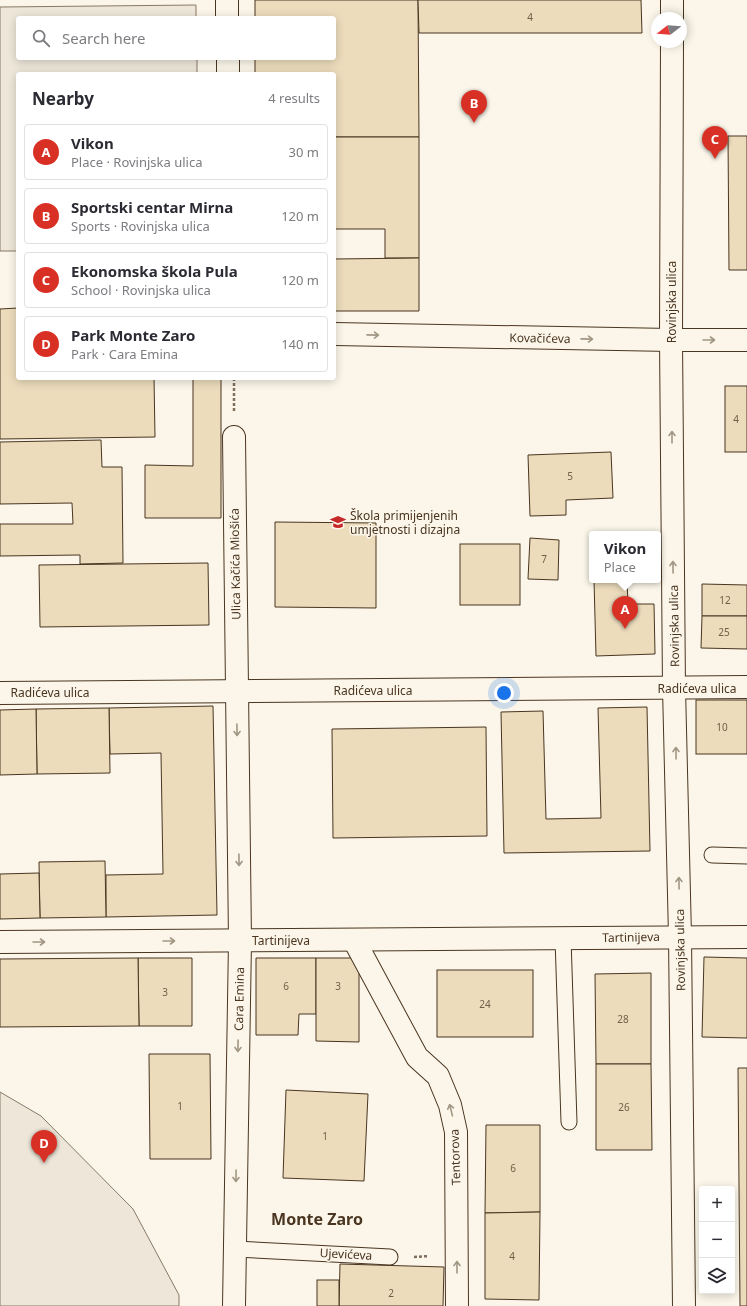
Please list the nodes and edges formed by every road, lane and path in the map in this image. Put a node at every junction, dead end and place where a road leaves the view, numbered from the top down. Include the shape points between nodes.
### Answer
1 (227, 0) edge
2 (672, 0) edge
3 (672, 12) edge
4 (227, 16) edge
5 (672, 48) edge
6 (228, 60) edge
7 (228, 72) edge
8 (336, 334) edge
9 (671, 340) junction
10 (747, 340) edge
11 (234, 437) dead end
12 (747, 687) edge
13 (674, 688) junction
14 (237, 691) junction
15 (0, 693) edge
16 (712, 855) dead end
17 (747, 856) edge
18 (680, 936) junction
19 (747, 937) edge
20 (563, 938) junction
21 (354, 940) junction
22 (240, 941) junction
23 (0, 942) edge
24 (570, 1122) dead end
25 (235, 1248) junction
26 (458, 1256) junction
27 (390, 1257) joint
28 (234, 1306) edge
29 (457, 1306) edge
30 (684, 1306) edge

1 - 4 street
2 - 3 street
5 - 9 street, Rovinjska ulica
6 - 7 street
8 -> 9 street, Kovačićeva
9 -> 10 street, Kovačićeva
13 -> 9 street, Rovinjska ulica
11 - 14 street, Ulica Kačića Miošića
12 - 13 street, Radićeva ulica
13 - 14 street, Radićeva ulica
18 -> 13 street, Rovinjska ulica
14 - 15 street, Radićeva ulica
14 -> 22 street, Cara Emina
16 - 17 lane
18 - 19 street, Tartinijeva
18 - 20 street, Tartinijeva
18 - 30 street, Rovinjska ulica
20 - 21 street, Tartinijeva
20 - 24 lane
21 - 22 street, Tartinijeva
26 -> 21 street, Tentorova via 456,1132 450,1105 438,1076 418,1057
23 -> 22 street, Tartinijeva
22 -> 25 street, Cara Emina
25 - 27 lane, Ujevićeva
25 - 28 street, Cara Emina
26 - 27 path, Ujevićeva
29 -> 26 street, Tentorova

